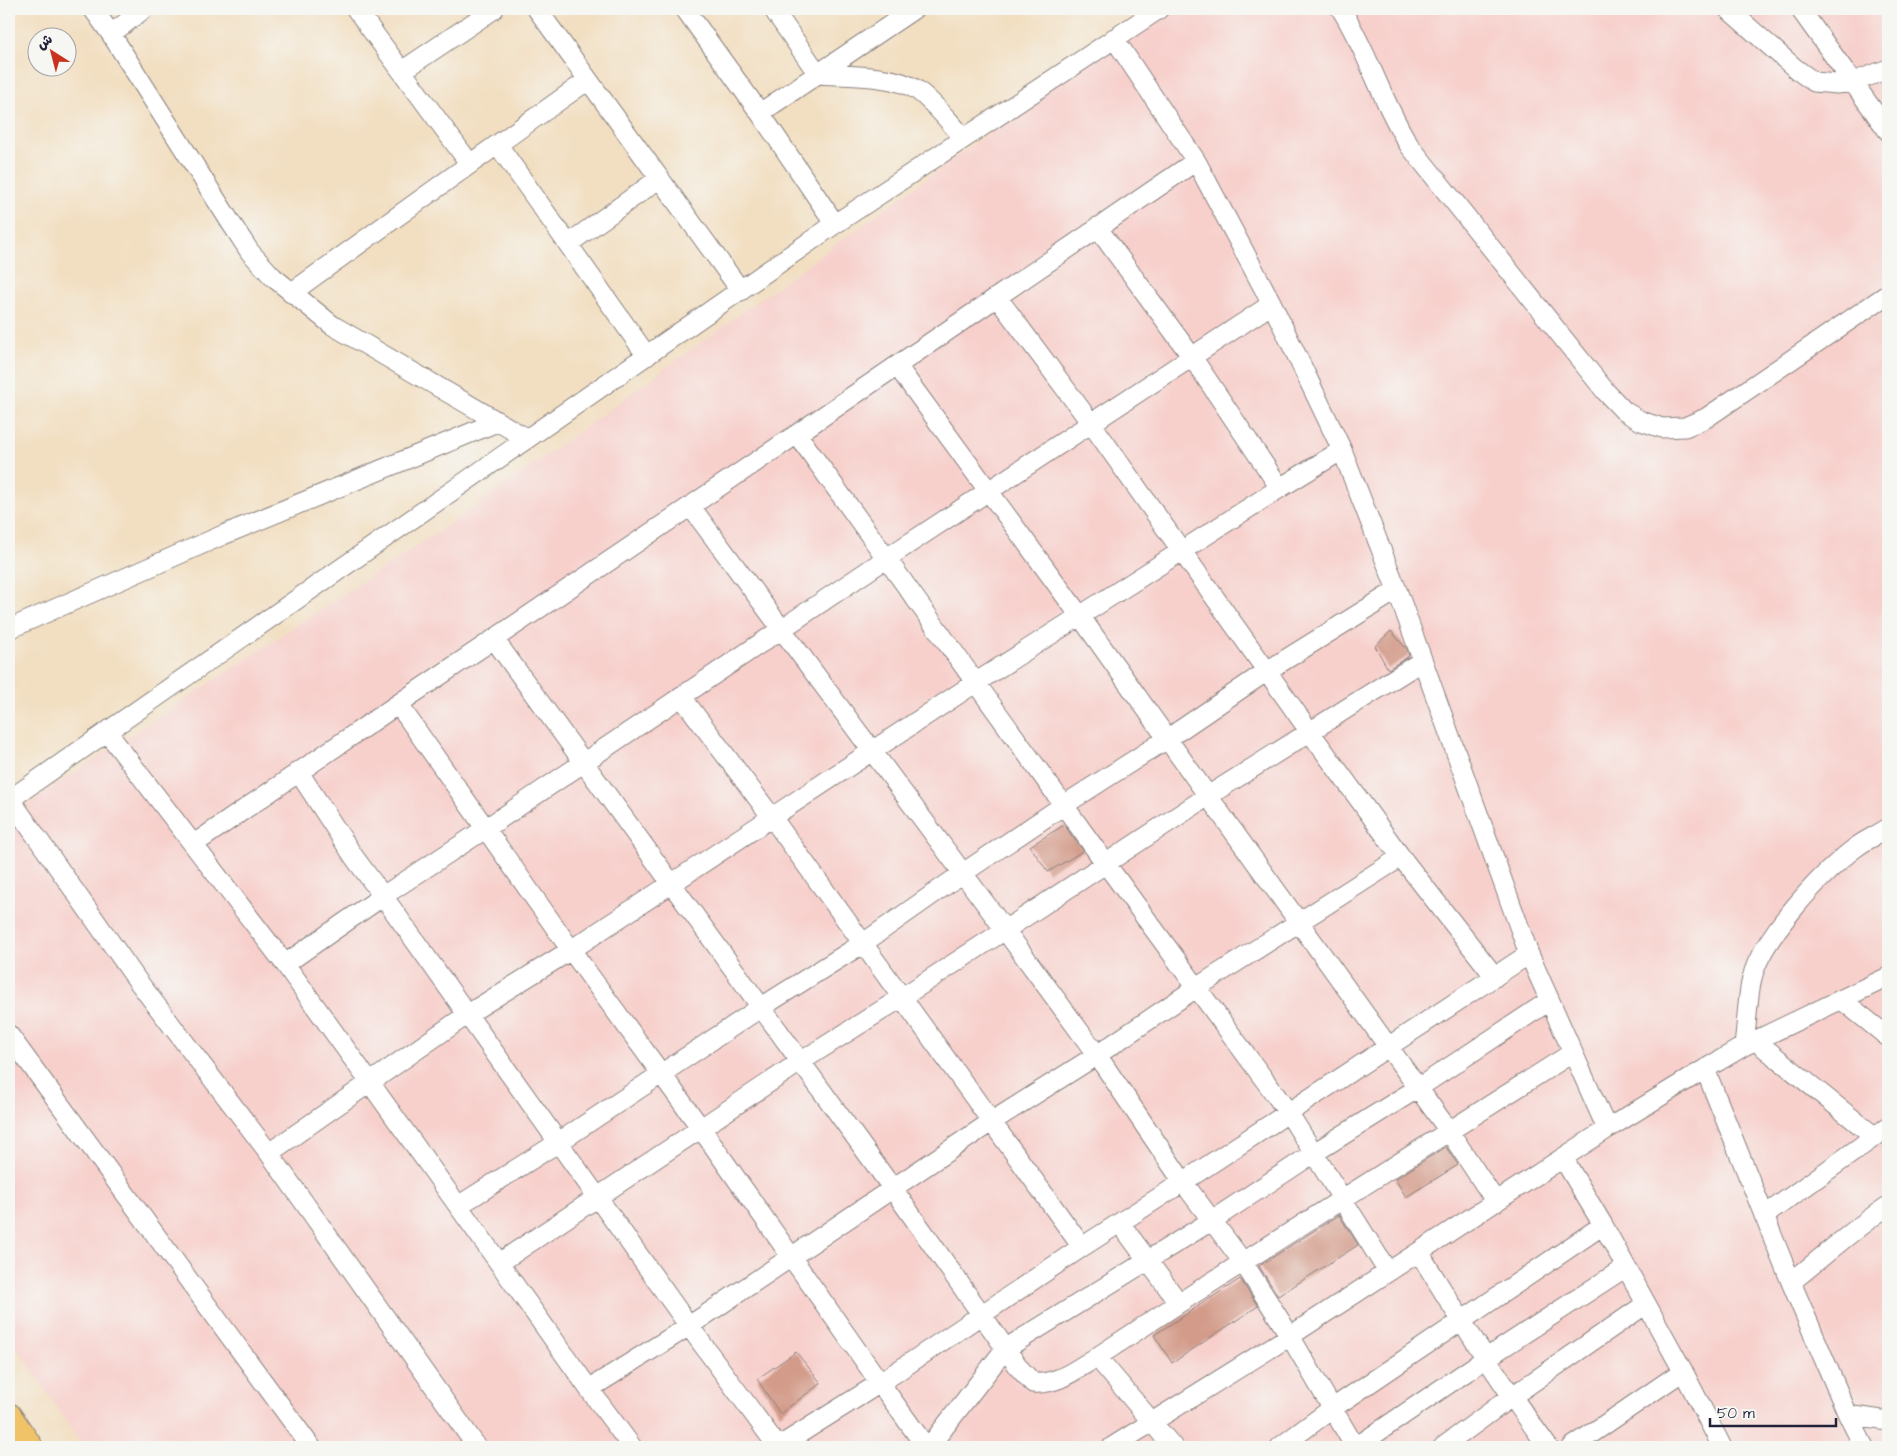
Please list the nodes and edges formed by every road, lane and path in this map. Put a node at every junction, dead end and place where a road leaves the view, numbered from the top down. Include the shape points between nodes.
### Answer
1 (93, 9) edge
2 (144, 9) edge
3 (356, 9) edge
4 (494, 9) edge
5 (538, 9) edge
6 (685, 9) edge
7 (773, 9) edge
8 (914, 9) edge
9 (1159, 9) edge
10 (1341, 9) edge
11 (1728, 9) edge
12 (1800, 9) edge
13 (111, 34) junction
14 (1114, 38) junction
15 (1888, 69) edge
16 (402, 71) junction
17 (818, 74) junction
18 (588, 80) junction
19 (1853, 82) junction
20 (760, 113) junction
21 (1888, 131) edge
22 (964, 138) junction
23 (498, 145) junction
24 (1196, 161) junction
25 (470, 164) junction
26 (660, 178) junction
27 (835, 224) junction
28 (1097, 227) junction
29 (568, 244) junction
30 (741, 291) junction
31 (290, 293) junction
32 (1888, 294) edge
33 (997, 296) junction
34 (1272, 304) junction
35 (647, 356) junction
36 (1192, 356) junction
37 (897, 366) junction
38 (497, 422) junction
39 (1091, 423) junction
40 (797, 434) junction
41 (526, 438) junction
42 (1342, 450) junction
43 (1280, 488) junction
44 (988, 491) junction
45 (691, 507) junction
46 (1181, 550) junction
47 (886, 558) junction
48 (1396, 590) junction
49 (1080, 616) junction
50 (9, 629) edge
51 (782, 629) junction
52 (494, 639) junction
53 (1422, 661) junction
54 (1267, 671) junction
55 (975, 683) junction
56 (681, 696) junction
57 (398, 704) junction
58 (107, 732) junction
59 (1310, 732) junction
60 (1167, 740) junction
61 (872, 751) junction
62 (583, 762) junction
63 (298, 771) junction
64 (1208, 796) junction
65 (10, 800) edge
66 (1064, 805) junction
67 (771, 816) junction
68 (1888, 828) edge
69 (485, 829) junction
70 (194, 844) junction
71 (1402, 857) junction
72 (1106, 864) junction
73 (963, 873) junction
74 (669, 884) junction
75 (382, 896) junction
76 (1299, 922) junction
77 (1005, 930) junction
78 (862, 944) junction
79 (571, 950) junction
80 (1529, 954) junction
81 (285, 964) junction
82 (1495, 977) junction
83 (1888, 977) edge
84 (1196, 988) junction
85 (901, 998) junction
86 (1842, 1000) junction
87 (1549, 1001) junction
88 (760, 1008) junction
89 (468, 1014) junction
90 (9, 1036) edge
91 (1888, 1038) edge
92 (1750, 1043) junction
93 (1388, 1046) junction
94 (1572, 1053) junction
95 (1097, 1055) junction
96 (800, 1062) junction
97 (1705, 1068) junction
98 (662, 1074) junction
99 (370, 1083) junction
100 (1418, 1088) junction
101 (1288, 1112) junction
102 (991, 1122) junction
103 (700, 1128) junction
104 (1607, 1129) junction
105 (1449, 1131) junction
106 (1881, 1132) edge
107 (559, 1142) junction
108 (269, 1153) junction
109 (1314, 1154) junction
110 (1563, 1158) junction
111 (1183, 1182) junction
112 (893, 1189) junction
113 (598, 1196) junction
114 (1342, 1199) junction
115 (1496, 1202) junction
116 (458, 1206) junction
117 (1888, 1206) edge
118 (1764, 1216) junction
119 (1211, 1221) junction
120 (1120, 1223) junction
121 (1603, 1225) junction
122 (1082, 1247) junction
123 (1419, 1252) junction
124 (791, 1257) junction
125 (1148, 1261) junction
126 (1243, 1262) junction
127 (499, 1263) junction
128 (1626, 1267) junction
129 (1388, 1272) junction
130 (1791, 1282) junction
131 (1179, 1303) junction
132 (1646, 1304) junction
133 (981, 1315) junction
134 (1461, 1322) junction
135 (689, 1326) junction
136 (1290, 1336) junction
137 (1005, 1349) junction
138 (1097, 1357) junction
139 (1486, 1359) junction
140 (1683, 1371) junction
141 (880, 1383) junction
142 (589, 1389) junction
143 (1511, 1397) junction
144 (1333, 1408) junction
145 (9, 1415) edge
146 (1848, 1416) junction
147 (1888, 1421) edge
148 (1154, 1423) junction
149 (31, 1447) edge
150 (311, 1447) edge
151 (477, 1447) edge
152 (632, 1447) edge
153 (778, 1447) edge
154 (928, 1447) edge
155 (1112, 1447) edge
156 (1173, 1447) edge
157 (1280, 1447) edge
158 (1355, 1447) edge
159 (1443, 1447) edge
160 (1548, 1447) edge
161 (1572, 1447) edge
162 (1722, 1447) edge
163 (1864, 1447) edge

1 - 13 street
2 - 13 street
3 - 16 street
4 - 16 street
5 - 18 street
6 - 20 street
7 - 17 street
8 - 17 street
9 - 14 street
10 - 32 street via 1396,123 1410,145 1606,392 1624,411 1640,421 1662,428 1685,427 1706,418
11 - 19 street via 1814,82
12 - 19 street
13 - 31 street via 250,252
14 - 22 street
14 - 24 street
15 - 19 street
16 - 25 street
17 - 20 street
17 - 22 street via 902,83 916,89
18 - 23 street
18 - 26 street
19 - 21 street
20 - 27 street
22 - 27 street
23 - 25 street
23 - 29 street
24 - 28 street
24 - 34 street
25 - 31 street
26 - 29 street
26 - 30 street
27 - 30 street
28 - 33 street
28 - 36 street
29 - 35 street
30 - 35 street
31 - 38 street via 332,325
33 - 37 street
33 - 39 street
34 - 36 street
34 - 42 street
35 - 41 street
36 - 39 street
36 - 43 street
37 - 40 street
37 - 44 street
38 - 41 street
38 - 50 street via 223,535
39 - 44 street
39 - 46 street
40 - 45 street
40 - 47 street
41 - 58 street
42 - 43 street
42 - 48 street
43 - 46 street
44 - 47 street
44 - 49 street
45 - 51 street
45 - 52 street
46 - 49 street
46 - 54 street
47 - 51 street
47 - 55 street
48 - 53 street
48 - 54 street
49 - 55 street
49 - 60 street
51 - 56 street
51 - 61 street
52 - 57 street
52 - 62 street
53 - 59 street
53 - 80 street
54 - 59 street
54 - 60 street
55 - 61 street
55 - 66 street
56 - 62 street
56 - 67 street
57 - 63 street
57 - 69 street
58 - 65 street
58 - 70 street
59 - 64 street
59 - 71 street
60 - 64 street
60 - 66 street
61 - 67 street
61 - 73 street
62 - 69 street
62 - 74 street
63 - 70 street
63 - 75 street
64 - 72 street
64 - 76 street
65 - 108 street via 137,980
66 - 72 street
66 - 73 street
67 - 74 street
67 - 78 street
68 - 92 street via 1856,848 1819,881 1761,953 1752,978
69 - 75 street
69 - 79 street
70 - 81 street
71 - 76 street
71 - 82 street
72 - 77 street
72 - 84 street
73 - 77 street
73 - 78 street
74 - 79 street
74 - 88 street
75 - 81 street
75 - 89 street
76 - 84 street
76 - 93 street
77 - 85 street
77 - 95 street
78 - 85 street
78 - 88 street
79 - 89 street
79 - 98 street
80 - 82 street
80 - 87 street
81 - 99 street
82 - 93 street
83 - 86 street
84 - 95 street
84 - 101 street
85 - 96 street
85 - 102 street
86 - 91 street
86 - 92 street
87 - 94 street
87 - 100 street
88 - 96 street
88 - 98 street
89 - 99 street
89 - 107 street
90 - 150 street
92 - 97 street
92 - 106 street
93 - 100 street
93 - 101 street
94 - 104 street
94 - 105 street
95 - 102 street
95 - 111 street
96 - 103 street
96 - 112 street
97 - 104 street
97 - 118 street
98 - 103 street
98 - 107 street
99 - 108 street
99 - 116 street
100 - 105 street
100 - 109 street
101 - 109 street
101 - 111 street
102 - 112 street
102 - 122 street
103 - 113 street
103 - 124 street
104 - 110 street
105 - 114 street
105 - 115 street
106 - 118 street
107 - 113 street
107 - 116 street
108 - 151 street
109 - 114 street
109 - 119 street
110 - 115 street
110 - 121 street
111 - 119 street
111 - 120 street
112 - 124 street
112 - 133 street
113 - 127 street
113 - 135 street
114 - 126 street
114 - 129 street
115 - 123 street
116 - 127 street
117 - 130 street
118 - 130 street
119 - 125 street
119 - 126 street
120 - 122 street
120 - 125 street
121 - 128 street
121 - 134 street
122 - 133 street
123 - 129 street
123 - 134 street
124 - 135 street
124 - 141 street
125 - 131 street
125 - 137 street
126 - 131 street
126 - 136 street
127 - 142 street
128 - 132 street
128 - 139 street
129 - 136 street
130 - 146 street
131 - 138 street
132 - 140 street
132 - 143 street
133 - 137 street
133 - 141 street
134 - 139 street
134 - 144 street
135 - 142 street
135 - 153 street
136 - 144 street
136 - 148 street
137 - 138 street via 1032,1383 1046,1384
137 - 154 street
138 - 148 street
139 - 143 street
139 - 158 street
140 - 161 street
140 - 162 street
141 - 153 street
141 - 154 street
142 - 152 street
143 - 159 street
143 - 160 street
144 - 157 street
144 - 158 street
145 - 149 main road
146 - 147 street
146 - 163 street
148 - 155 street
148 - 156 street

